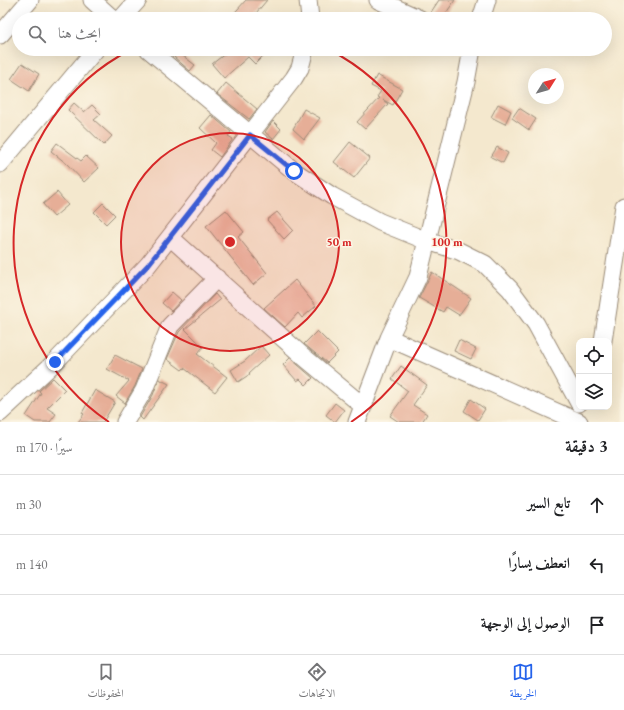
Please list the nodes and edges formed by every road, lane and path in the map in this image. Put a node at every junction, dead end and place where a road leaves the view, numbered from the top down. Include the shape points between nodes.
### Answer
1 (30, 0) edge
2 (92, 0) edge
3 (138, 0) edge
4 (308, 0) edge
5 (378, 0) edge
6 (487, 0) edge
7 (20, 12) edge
8 (105, 12) edge
9 (127, 12) edge
10 (309, 12) edge
11 (405, 12) edge
12 (483, 12) edge
13 (12, 21) edge
14 (0, 35) edge
15 (90, 56) edge
16 (156, 56) edge
17 (303, 56) edge
18 (471, 56) edge
19 (250, 135) junction
20 (0, 164) edge
21 (624, 206) edge
22 (170, 237) junction
23 (427, 241) junction
24 (217, 278) junction
25 (389, 338) junction
26 (603, 338) edge
27 (576, 397) edge
28 (581, 410) edge
29 (0, 413) edge
30 (360, 414) edge
31 (125, 422) edge
32 (579, 422) edge

1 - 7 street
2 - 8 street
3 - 9 street
4 - 10 street
5 - 11 street
6 - 12 street
13 - 14 street
15 - 20 street
16 - 19 street
17 - 19 street via 297,73
18 - 23 street
19 - 22 street
19 - 23 street via 294,171 332,196 380,222
21 - 26 street
22 - 24 street
22 - 29 street via 110,306
23 - 25 street via 418,277
23 - 27 street via 459,251 485,264 510,289 536,324
24 - 30 street via 304,357
24 - 31 street via 170,326 144,390
25 - 30 street
25 - 32 street
28 - 32 street

